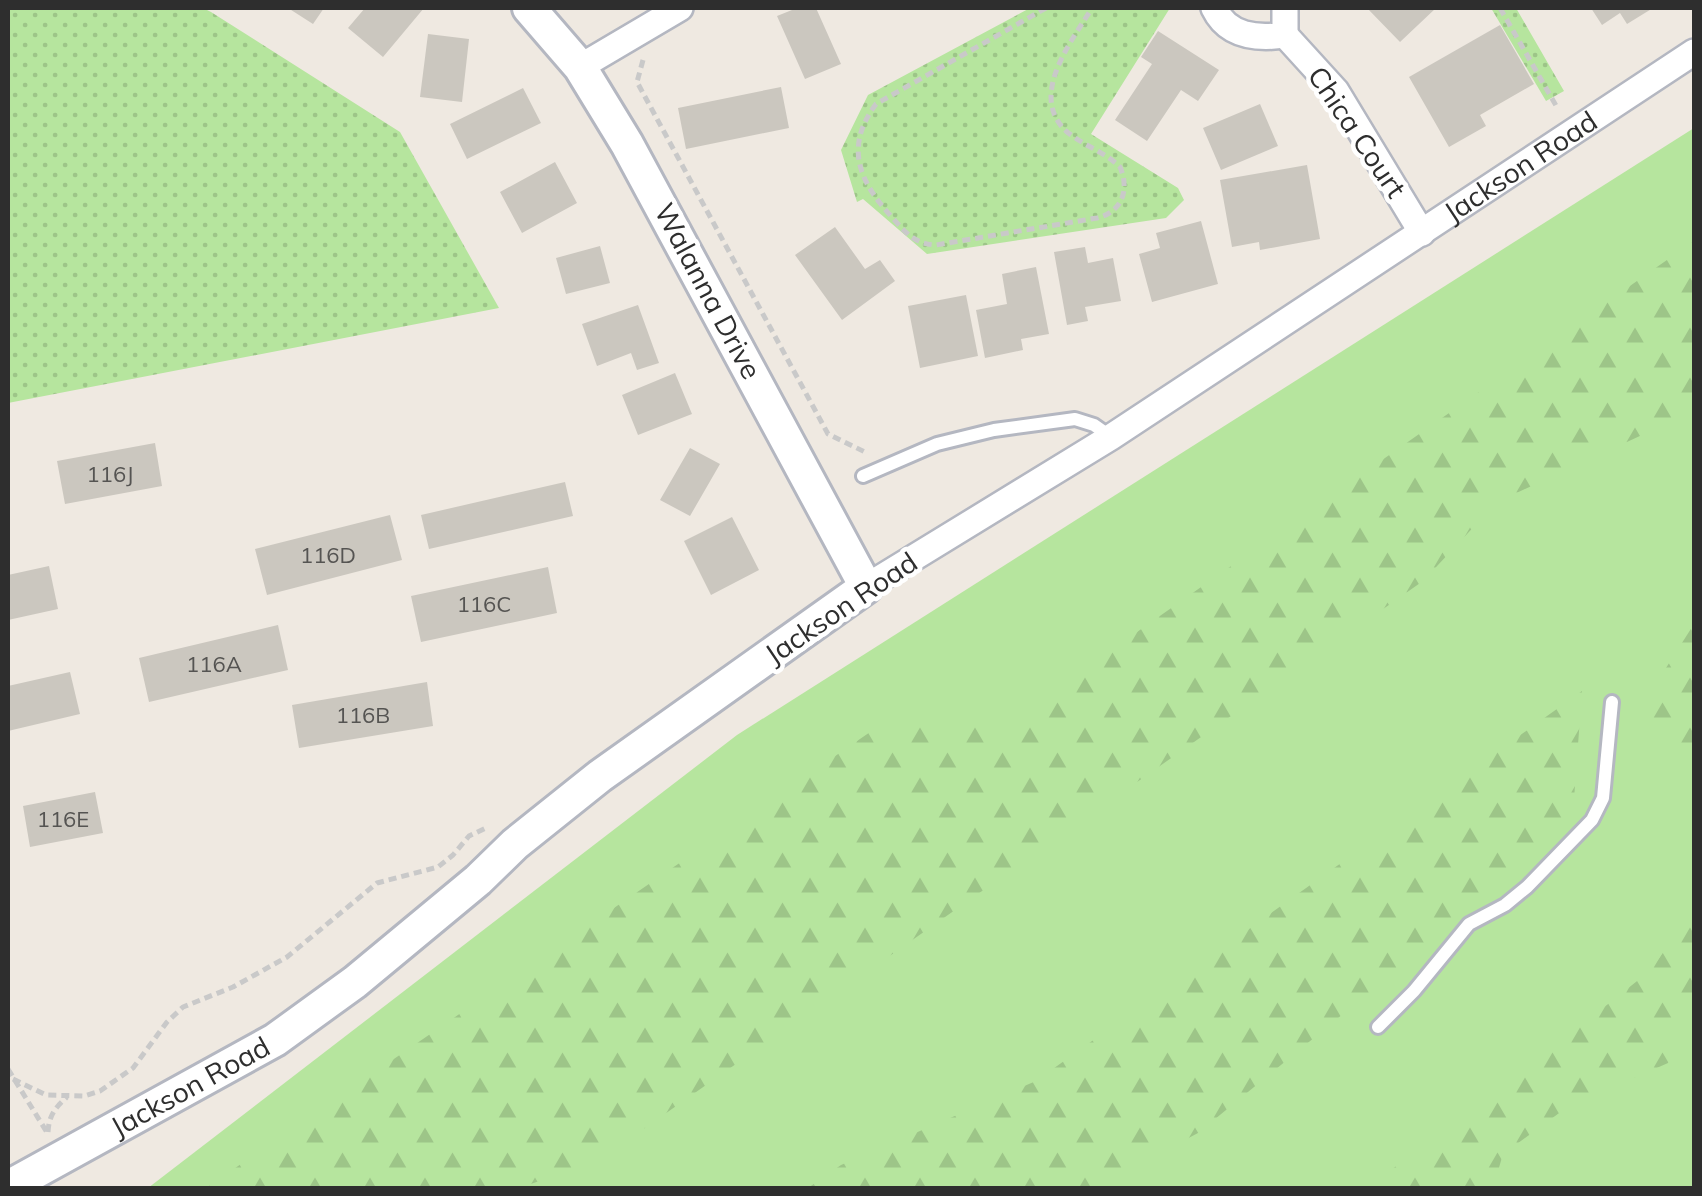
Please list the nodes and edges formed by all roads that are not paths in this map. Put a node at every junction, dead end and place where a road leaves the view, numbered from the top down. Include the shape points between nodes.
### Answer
1 (529, 8) edge
2 (680, 8) edge
3 (1214, 8) edge
4 (1284, 8) edge
5 (1285, 35) junction
6 (1694, 52) edge
7 (580, 67) junction
8 (1422, 233) junction
9 (1111, 437) junction
10 (863, 476) dead end
11 (866, 588) junction
12 (1612, 702) dead end
13 (1378, 1027) dead end
14 (8, 1187) edge

1 - 7 street, Walanna Drive
2 - 7 street
3 - 5 street via 1238,32
4 - 5 street
5 - 8 street, Chica Court via 1336,91
6 - 8 street, Jackson Road
7 - 11 street, Walanna Drive
8 - 9 street, Jackson Road
9 - 10 lane via 1074,419 965,436
9 - 11 street, Jackson Road
11 - 14 street, Jackson Road via 600,776 356,982 276,1040
12 - 13 lane via 1602,798 1592,820 1527,887 1469,924

